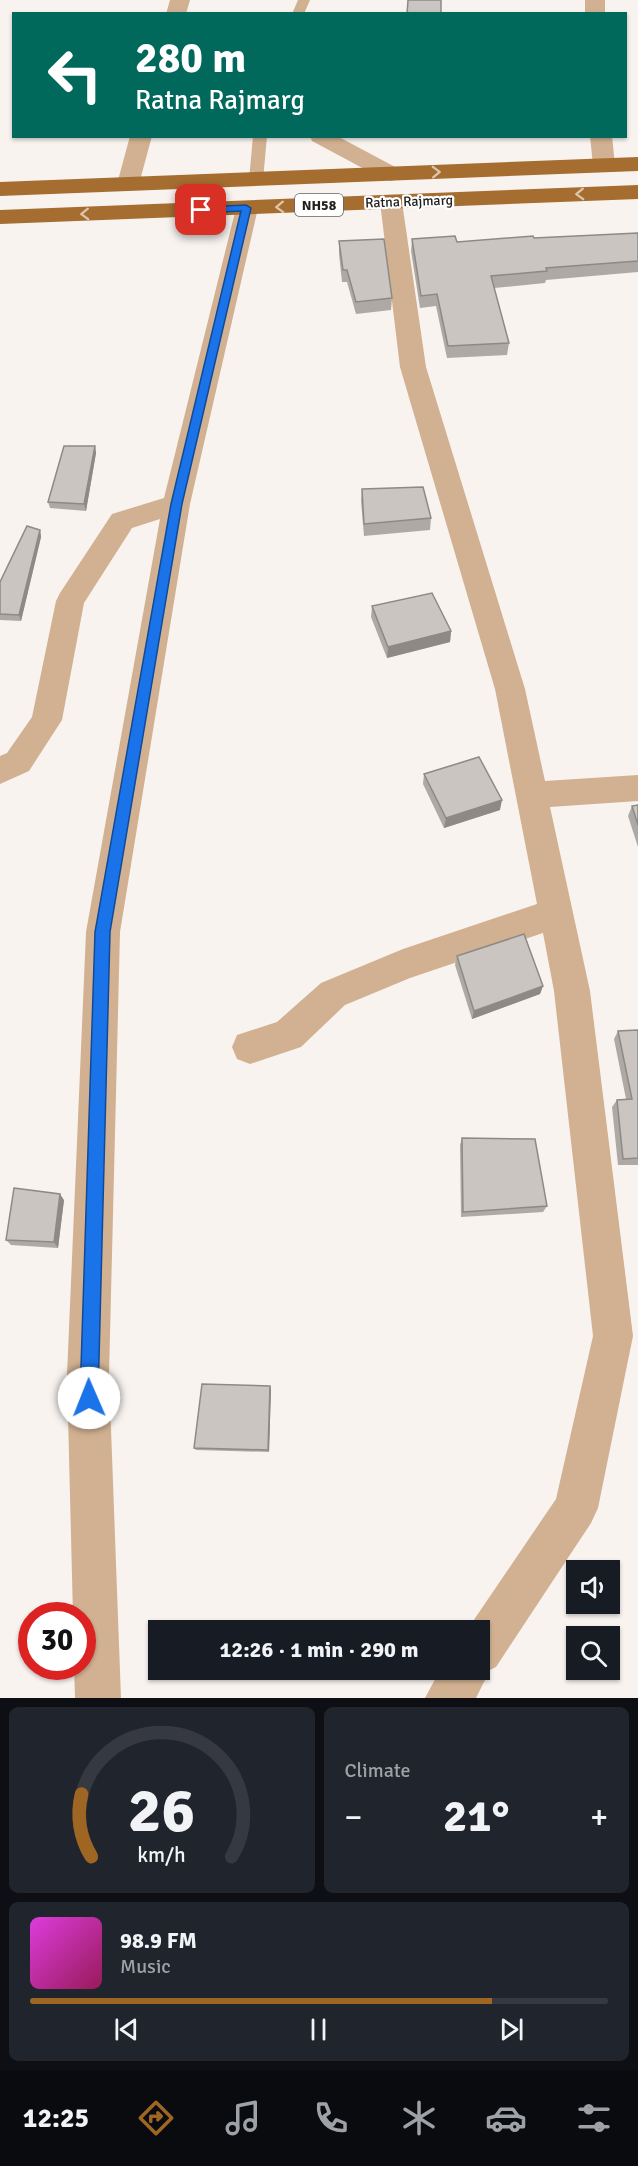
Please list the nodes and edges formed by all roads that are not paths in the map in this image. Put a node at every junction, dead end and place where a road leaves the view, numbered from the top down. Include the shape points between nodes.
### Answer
1 (140, 138) edge
2 (260, 138) edge
3 (323, 138) edge
4 (601, 138) edge
5 (638, 164) edge
6 (604, 165) junction
7 (128, 184) junction
8 (391, 188) junction
9 (0, 189) edge
10 (638, 192) edge
11 (251, 194) junction
12 (0, 217) edge
13 (176, 504) junction
14 (0, 771) edge
15 (638, 788) edge
16 (532, 795) junction
17 (556, 913) junction
18 (250, 1047) dead end
19 (626, 1338) edge
20 (490, 1635) edge
21 (460, 1680) edge
22 (98, 1698) edge
23 (448, 1698) edge

1 - 7 street
2 - 11 lane
3 - 8 street
4 - 6 street
5 - 6 highway, Ratna Rajmarg / NH58
8 -> 6 highway, Ratna Rajmarg / NH58
7 - 9 highway, Ratna Rajmarg / NH58
7 - 11 highway, Ratna Rajmarg / NH58
10 -> 8 highway, Ratna Rajmarg / NH58
8 - 11 highway, Ratna Rajmarg / NH58
8 - 16 street via 413,367 510,689
11 -> 12 highway, Ratna Rajmarg / NH58
11 - 13 street
13 - 14 street via 122,521 70,601 47,720 18,762
13 - 22 street via 102,932 88,1375
15 - 16 street
16 - 17 street
17 - 18 street via 403,965 333,994 288,1035
17 - 19 street via 572,991
19 - 20 street via 576,1508
21 - 23 street

